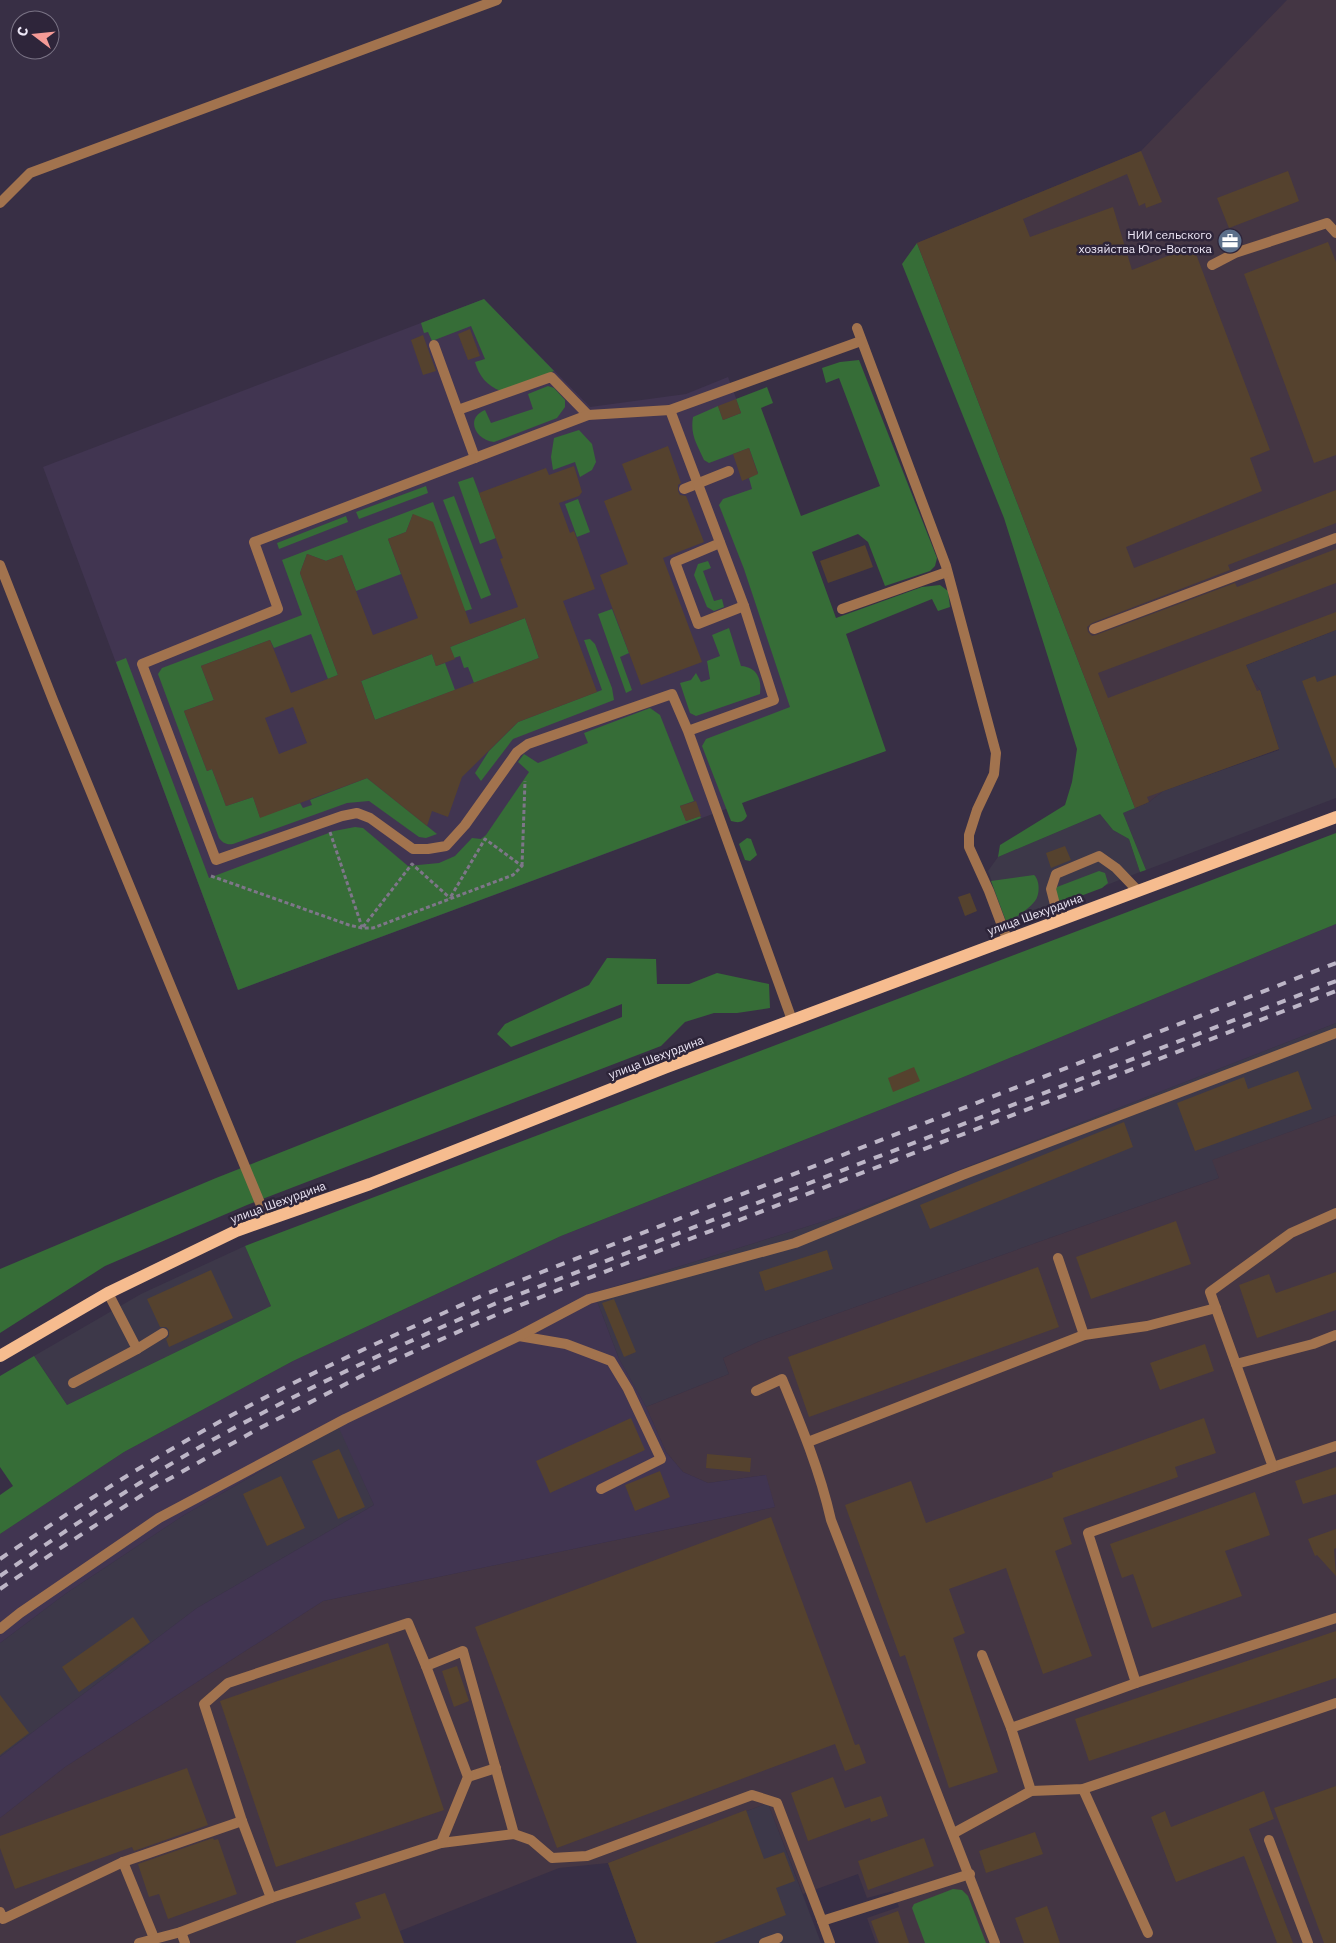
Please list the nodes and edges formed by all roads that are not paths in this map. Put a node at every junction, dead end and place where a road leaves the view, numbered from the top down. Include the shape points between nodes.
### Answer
1 (497, 0) edge
2 (0, 203) edge
3 (1336, 233) edge
4 (1212, 265) dead end
5 (857, 328) dead end
6 (862, 340) junction
7 (434, 345) dead end
8 (458, 410) junction
9 (670, 410) junction
10 (588, 415) junction
11 (475, 458) junction
12 (729, 471) dead end
13 (698, 484) junction
14 (684, 489) dead end
15 (1336, 538) edge
16 (720, 543) junction
17 (0, 565) edge
18 (947, 572) junction
19 (744, 606) junction
20 (842, 609) dead end
21 (1094, 629) dead end
22 (688, 732) junction
23 (1336, 817) edge
24 (1138, 891) junction
25 (1059, 920) junction
26 (1007, 939) junction
27 (792, 1020) junction
28 (1336, 1033) edge
29 (1336, 1213) edge
30 (267, 1220) junction
31 (1058, 1258) dead end
32 (108, 1293) junction
33 (1216, 1308) junction
34 (163, 1333) dead end
35 (1084, 1335) junction
36 (1336, 1335) edge
37 (519, 1336) junction
38 (137, 1349) junction
39 (0, 1356) edge
40 (1236, 1364) junction
41 (73, 1383) dead end
42 (756, 1392) dead end
43 (808, 1442) junction
44 (1336, 1446) edge
45 (1273, 1467) junction
46 (601, 1489) dead end
47 (1336, 1618) edge
48 (0, 1630) edge
49 (982, 1655) dead end
50 (426, 1666) junction
51 (1136, 1683) junction
52 (1336, 1703) edge
53 (1011, 1728) junction
54 (496, 1768) junction
55 (468, 1777) junction
56 (1083, 1789) junction
57 (1031, 1791) junction
58 (242, 1821) junction
59 (954, 1832) junction
60 (514, 1834) junction
61 (1269, 1840) dead end
62 (441, 1842) junction
63 (123, 1862) junction
64 (970, 1874) junction
65 (271, 1898) junction
66 (1, 1917) edge
67 (822, 1921) junction
68 (181, 1932) junction
69 (1148, 1933) dead end
70 (154, 1938) junction
71 (778, 1938) dead end
72 (139, 1943) edge
73 (185, 1943) edge
74 (764, 1943) edge
75 (830, 1943) edge
76 (995, 1943) edge
77 (1308, 1943) edge

1 - 2 street via 30,173
3 - 4 street via 1327,223 1235,253
5 - 6 street
6 - 9 street
6 - 18 street
7 - 8 street
8 - 10 street via 550,377
8 - 11 street
9 - 10 street
9 - 13 street
10 - 11 street
11 - 22 street via 254,542 278,609 142,664 216,860 357,813 370,818 412,849 446,846 465,825 517,752 528,744 672,694
12 - 13 street
13 - 14 street
13 - 16 street
15 - 21 street
16 - 19 street
16 - 19 street via 675,562 698,624
17 - 30 street
18 - 20 street
18 - 26 street via 996,753 994,774 968,834 968,847
19 - 22 street via 774,700
22 - 27 street
23 - 24 main road, улица Шехурдина
24 - 25 main road, улица Шехурдина
24 - 25 street via 1099,856 1056,874 1051,889
25 - 26 main road, улица Шехурдина
26 - 27 main road, улица Шехурдина
27 - 30 main road, улица Шехурдина via 370,1184
28 - 37 street via 962,1175 795,1243 589,1300
29 - 33 street via 1291,1233 1210,1292
30 - 32 main road, улица Шехурдина via 236,1231
31 - 35 street
32 - 38 street
32 - 39 main road, улица Шехурдина
33 - 35 street via 1147,1326
33 - 40 street
34 - 38 street
35 - 43 street
36 - 40 street
37 - 46 street via 566,1344 611,1361 628,1390 661,1459
37 - 48 street via 346,1419 159,1518
38 - 41 street
40 - 45 street
42 - 43 street via 782,1378
43 - 59 street via 831,1520
44 - 45 street
45 - 51 street via 1088,1533
47 - 51 street
49 - 53 street
50 - 54 street via 463,1650
50 - 55 street
50 - 58 street via 408,1623 228,1683 204,1704
51 - 53 street
52 - 56 street
53 - 57 street
54 - 55 street
54 - 60 street
55 - 62 street
56 - 57 street
56 - 69 street
57 - 59 street
58 - 63 street
58 - 65 street
59 - 64 street
60 - 62 street
60 - 67 street via 531,1840 552,1858 587,1856 752,1795 777,1803
61 - 77 street
62 - 65 street
63 - 66 street
63 - 70 street
64 - 67 street
64 - 76 street
65 - 68 street
67 - 75 street
68 - 70 street
68 - 73 street
70 - 72 street
71 - 74 street

